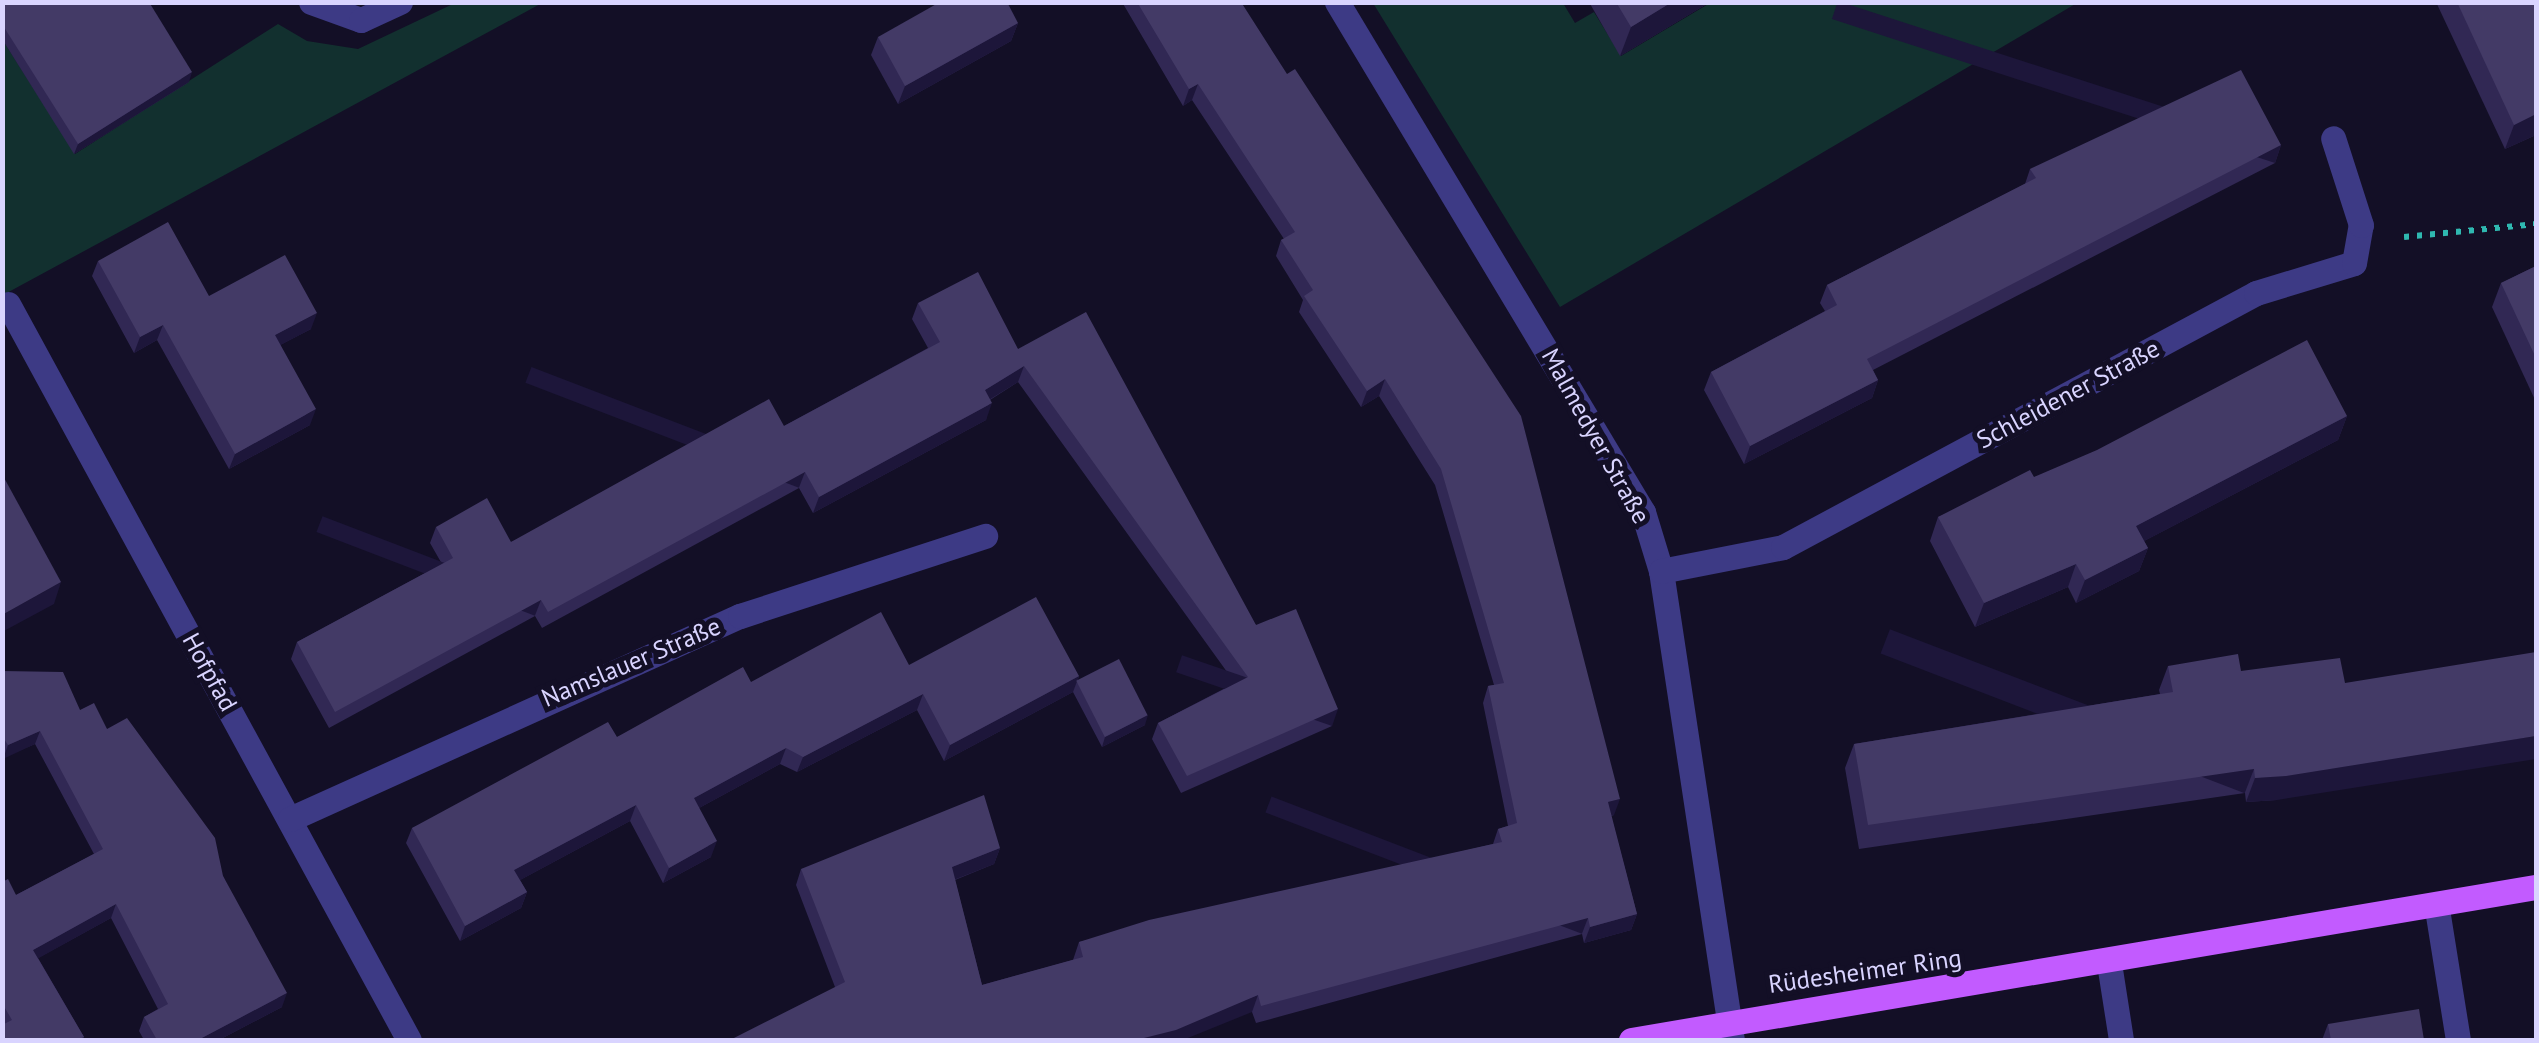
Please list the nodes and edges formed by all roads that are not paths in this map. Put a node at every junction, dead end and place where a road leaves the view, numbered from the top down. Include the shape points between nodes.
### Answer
1 (310, 2) edge
2 (400, 2) edge
3 (1337, 2) edge
4 (2333, 138) dead end
5 (8, 304) dead end
6 (984, 536) dead end
7 (1661, 572) junction
8 (290, 818) junction
9 (2536, 887) edge
10 (2437, 909) junction
11 (2109, 963) junction
12 (1730, 1031) edge
13 (410, 1040) edge
14 (1631, 1040) edge
15 (2122, 1040) edge
16 (2458, 1040) edge

1 - 2 street via 361,20
3 - 7 street, Malmedyer Straße via 1614,457
4 - 7 street, Schleidener Straße via 2362,225 2354,263 2256,294 1782,546
5 - 8 street, Hofpfad
6 - 8 street, Namslauer Straße via 740,616
7 - 12 street, Malmedyer Straße
8 - 13 street, Hofpfad
9 - 10 main road, Rüdesheimer Ring
10 - 11 main road, Rüdesheimer Ring
10 - 16 street
11 - 12 main road, Rüdesheimer Ring
11 - 15 street
12 - 14 main road, Rüdesheimer Ring

